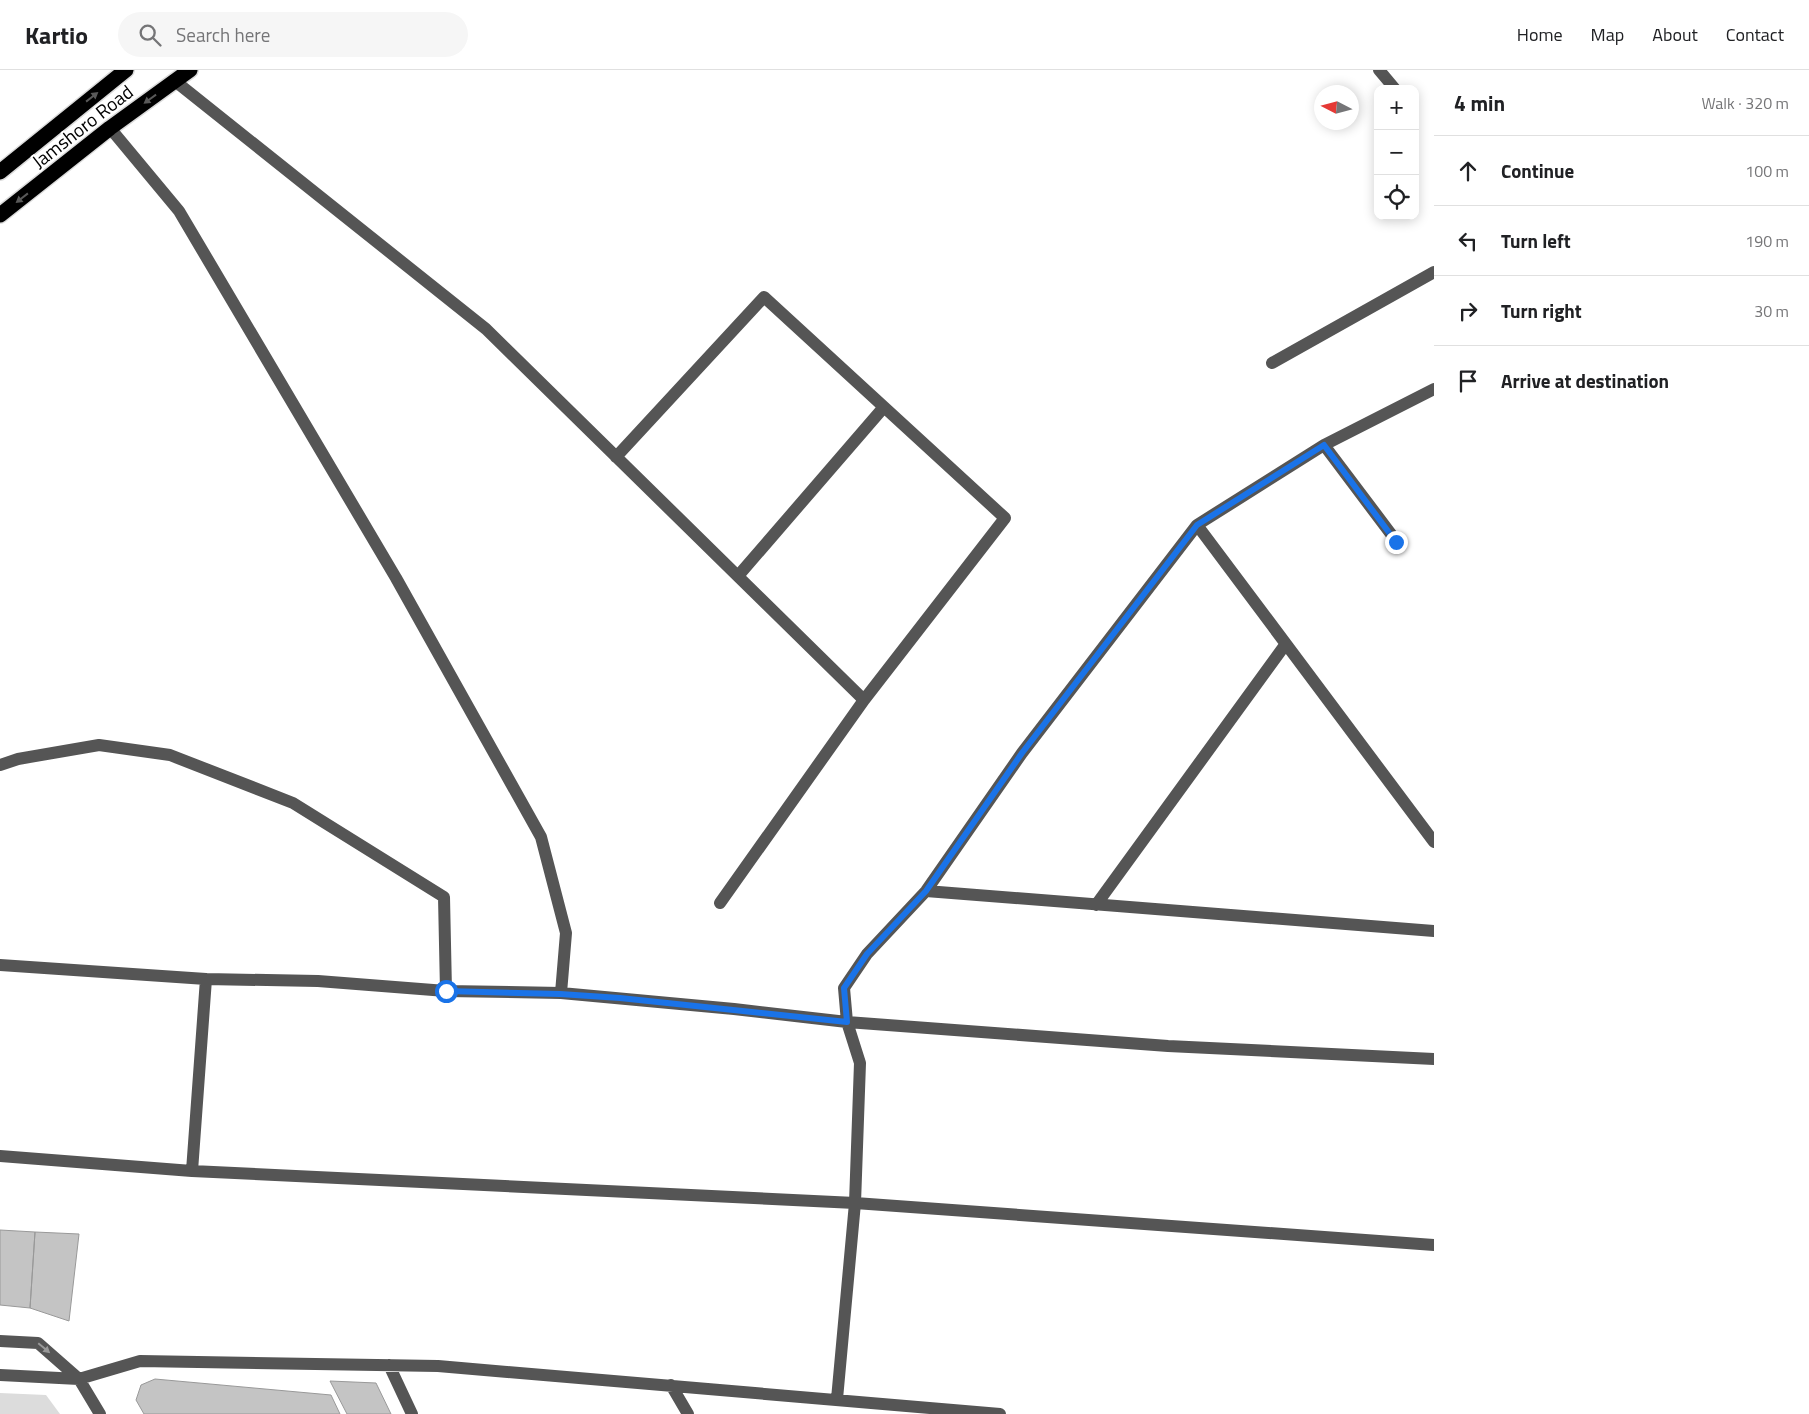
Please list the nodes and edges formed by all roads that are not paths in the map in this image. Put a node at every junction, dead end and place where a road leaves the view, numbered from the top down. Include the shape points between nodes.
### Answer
1 (126, 70) edge
2 (190, 70) edge
3 (1379, 70) edge
4 (175, 81) junction
5 (1392, 85) edge
6 (110, 128) junction
7 (0, 172) edge
8 (0, 215) edge
9 (1434, 272) edge
10 (1272, 363) dead end
11 (1434, 390) edge
12 (884, 408) junction
13 (1324, 445) junction
14 (616, 457) junction
15 (1197, 525) junction
16 (1396, 542) dead end
17 (738, 576) junction
18 (1285, 645) junction
19 (864, 700) junction
20 (0, 765) edge
21 (1434, 842) edge
22 (926, 891) junction
23 (720, 903) dead end
24 (1096, 905) junction
25 (1434, 931) edge
26 (0, 965) edge
27 (206, 978) junction
28 (446, 991) junction
29 (560, 994) junction
30 (847, 1022) junction
31 (1434, 1059) edge
32 (0, 1156) edge
33 (192, 1171) junction
34 (855, 1203) junction
35 (1434, 1245) edge
36 (0, 1341) edge
37 (389, 1365) junction
38 (0, 1375) edge
39 (79, 1379) junction
40 (671, 1385) junction
41 (837, 1399) junction
42 (912, 1410) edge
43 (100, 1414) edge
44 (412, 1414) edge
45 (688, 1414) edge
46 (1000, 1414) edge

7 -> 1 highway, Jamshoro Road
2 - 4 highway, Jamshoro Road
3 - 5 street
4 -> 6 highway, Jamshoro Road
4 - 14 street via 486,329
6 -> 8 highway, Jamshoro Road
6 - 29 street via 178,211 396,578 541,837 566,933
9 - 10 street
11 - 13 street
12 - 14 street via 764,297
12 - 17 street
12 - 19 street via 1005,518
13 - 15 street
13 - 16 street
14 - 17 street
15 - 18 street
15 - 22 street via 1022,753
17 - 19 street
18 - 21 street
18 - 24 street
19 - 23 street
20 - 28 street via 99,745 170,755 293,803 444,897
22 - 24 street
22 - 30 street via 867,954 844,988
24 - 25 street
26 - 27 street
27 - 28 street via 318,981
27 - 33 street
28 - 29 street
29 - 30 street
30 - 31 street via 1168,1046
30 - 34 street via 860,1063
32 - 33 street
33 - 34 street
34 - 35 street
34 - 41 street
36 -> 39 street via 38,1343
37 - 39 street via 140,1361
37 - 40 street
37 - 44 street
38 - 39 street
39 - 43 street
40 - 41 street
40 - 45 street
41 - 42 street
42 - 46 street

